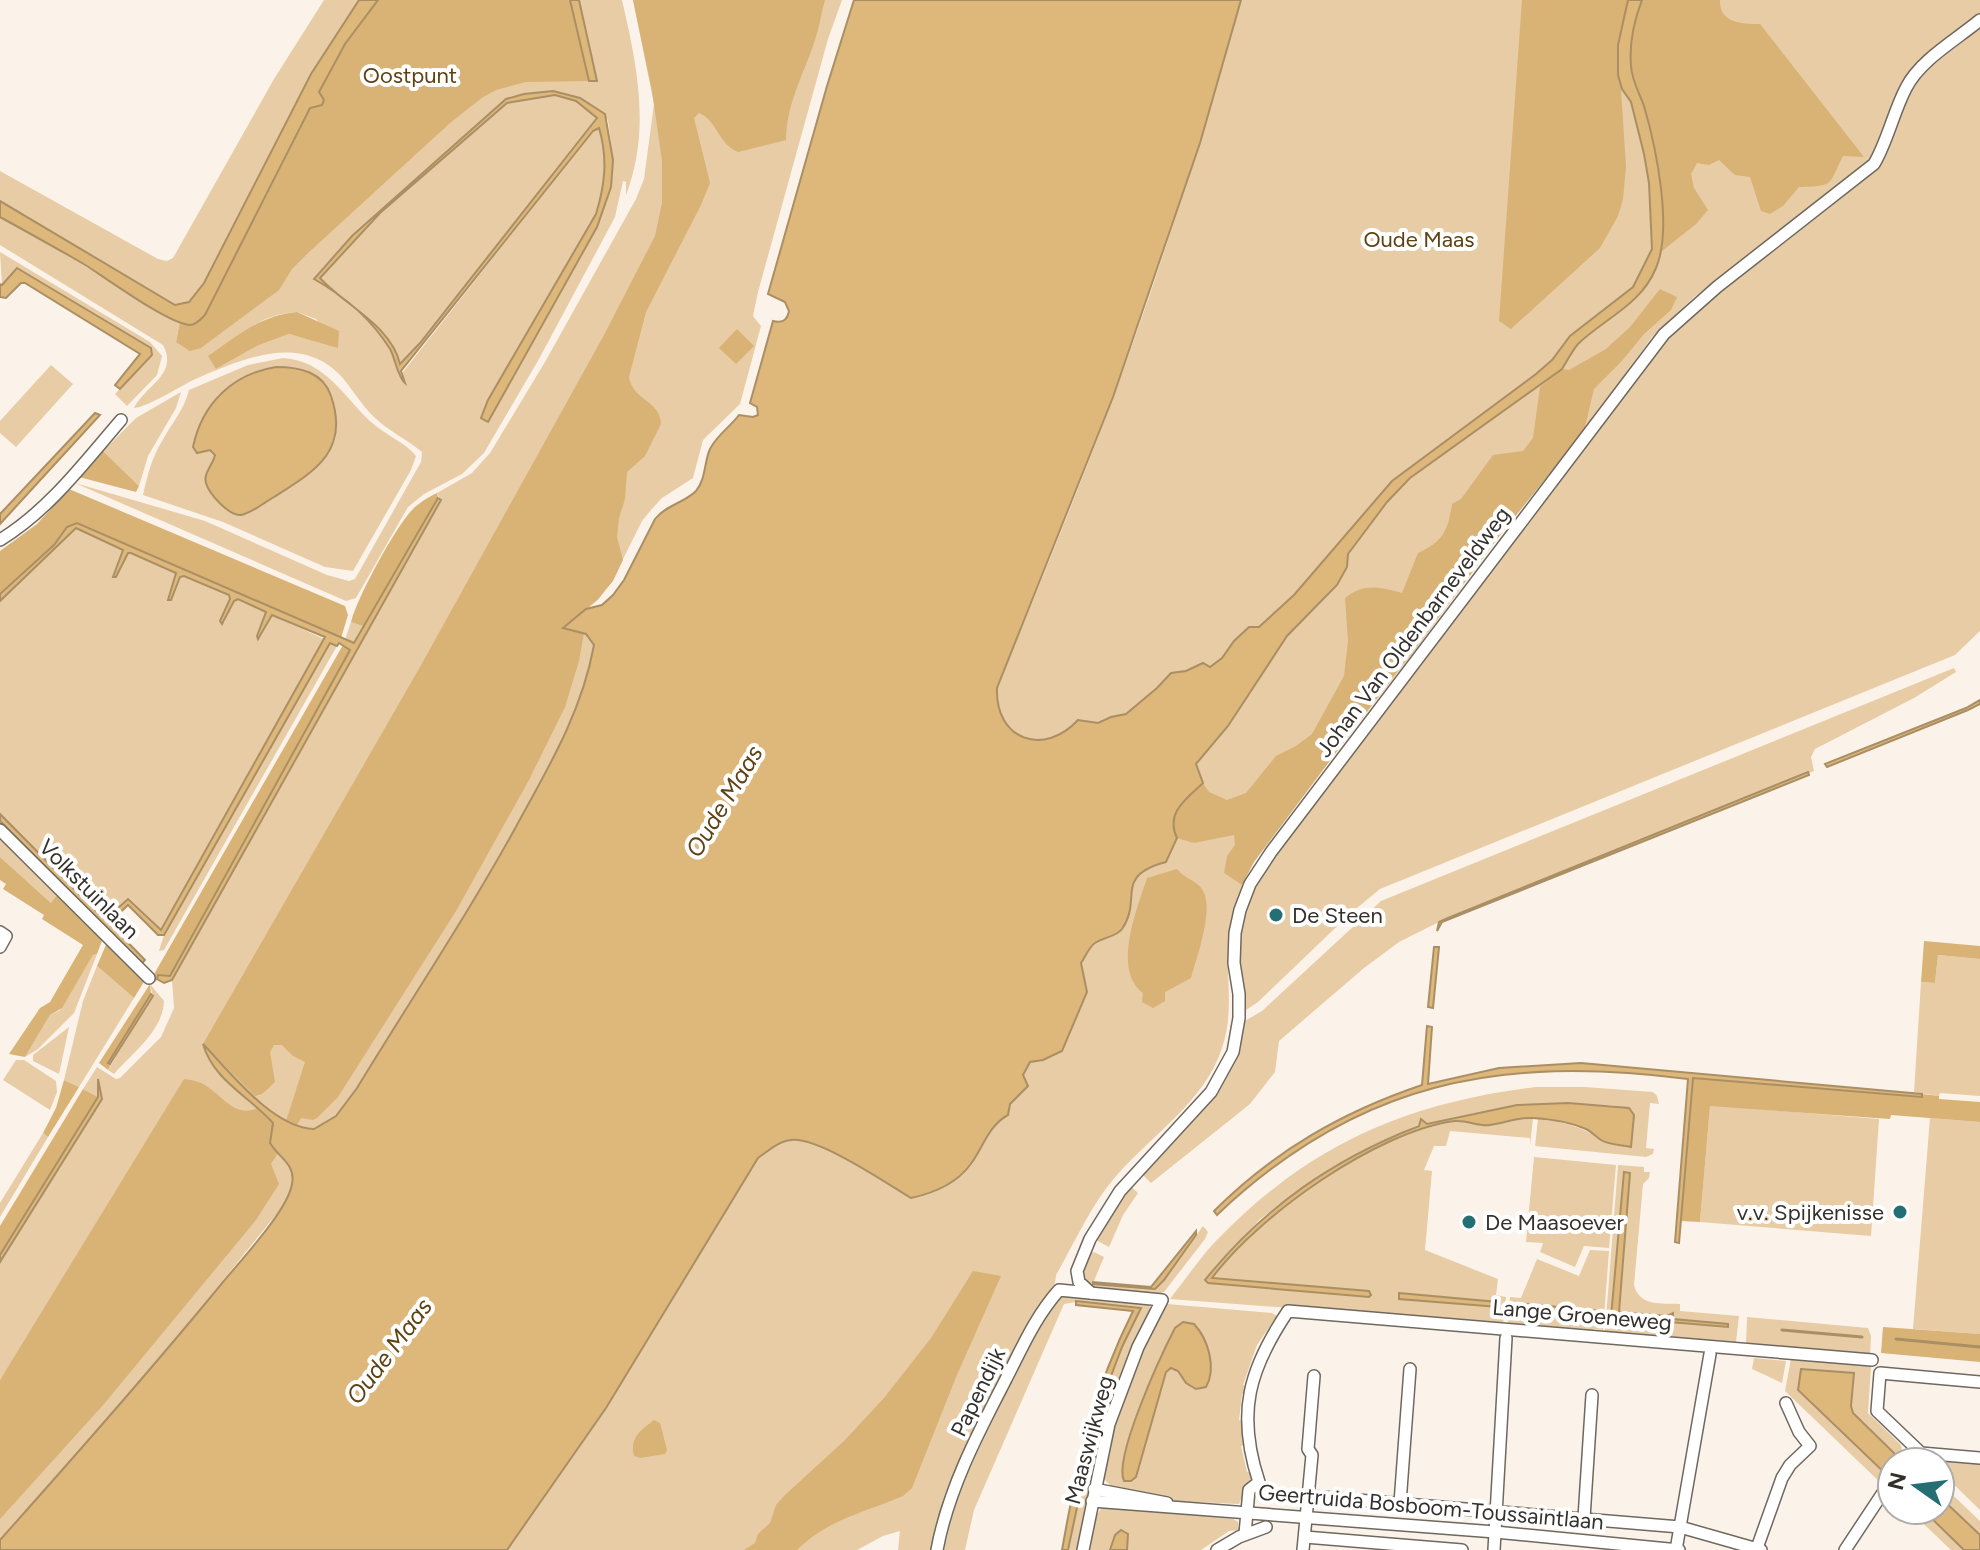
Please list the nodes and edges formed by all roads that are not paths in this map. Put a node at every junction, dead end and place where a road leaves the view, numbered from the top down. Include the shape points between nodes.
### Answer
1 (1980, 20) edge
2 (121, 420) dead end
3 (0, 540) edge
4 (0, 830) edge
5 (0, 932) edge
6 (0, 947) edge
7 (149, 978) dead end
8 (1091, 1293) junction
9 (1506, 1338) dead end
10 (1710, 1354) dead end
11 (1872, 1360) dead end
12 (1410, 1369) dead end
13 (1314, 1376) dead end
14 (1980, 1382) edge
15 (1592, 1395) dead end
16 (1786, 1403) dead end
17 (1980, 1458) edge
18 (1093, 1495) junction
19 (1309, 1496) junction
20 (1400, 1503) junction
21 (1876, 1503) edge
22 (1246, 1511) junction
23 (1496, 1511) junction
24 (1307, 1516) junction
25 (1584, 1518) junction
26 (1266, 1527) dead end
27 (1680, 1527) junction
28 (1495, 1532) junction
29 (1245, 1534) junction
30 (1305, 1537) junction
31 (1396, 1546) edge
32 (1759, 1549) edge
33 (937, 1550) edge
34 (1083, 1550) edge
35 (1217, 1550) edge
36 (1303, 1550) edge
37 (1462, 1550) edge
38 (1494, 1550) edge
39 (1677, 1550) edge
40 (1845, 1550) edge

1 - 8 street, Johan Van Oldenbarneveldweg via 1917,73 1874,164 1664,334 1271,852 1250,884 1235,933 1239,1018 1233,1052 1211,1092 1120,1191 1090,1239 1077,1271 1079,1282
2 - 3 street via 25,525
4 - 7 street, Volkstuinlaan
5 - 6 street via 6,936
8 - 18 street, Maaswijkweg via 1162,1300 1122,1386
8 - 33 street, Papendijk via 1059,1290 1041,1310 979,1431 946,1511
9 - 23 street
10 - 27 street
11 - 22 street, Lange Groeneweg via 1288,1311 1254,1372 1248,1440 1259,1482 1249,1490
12 - 20 street
13 - 19 street
14 - 17 street via 1880,1373 1877,1411 1921,1453
15 - 25 street
16 - 32 street via 1810,1446 1782,1478
18 - 22 street, Geertruida Bosboom-Toussaintlaan via 1151,1507
18 - 34 street, Maaswijkweg
19 - 20 street
19 - 24 street
20 - 23 street
21 - 40 street
22 - 24 street, Geertruida Bosboom-Toussaintlaan
22 - 29 street
23 - 25 street
23 - 28 street
24 - 28 street, Geertruida Bosboom-Toussaintlaan
24 - 30 street
25 - 27 street
26 - 29 street
27 - 32 street
27 - 39 street
28 - 38 street
28 - 39 street, Geertruida Bosboom-Toussaintlaan
29 - 35 street
30 - 31 street
30 - 36 street
31 - 37 street

